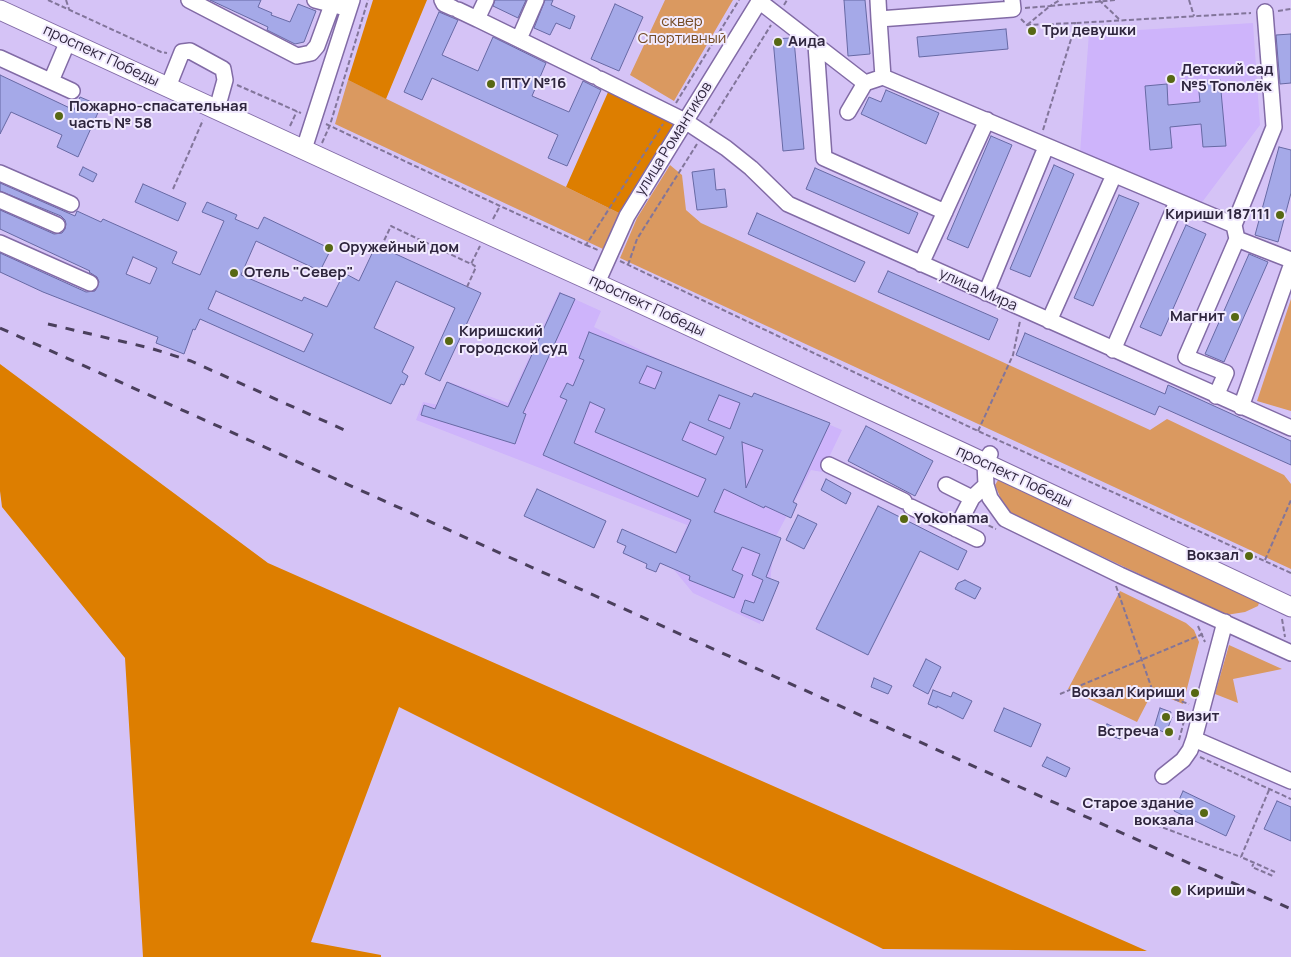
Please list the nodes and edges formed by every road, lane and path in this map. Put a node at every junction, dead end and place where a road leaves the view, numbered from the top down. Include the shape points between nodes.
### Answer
1 (7, 0) edge
2 (48, 0) edge
3 (66, 0) edge
4 (189, 0) edge
5 (315, 0) edge
6 (368, 0) edge
7 (486, 0) edge
8 (536, 0) edge
9 (738, 0) edge
10 (878, 0) edge
11 (1060, 0) edge
12 (1116, 0) edge
13 (1189, 0) edge
14 (759, 1) edge
15 (1100, 1) edge
16 (351, 4) edge
17 (1012, 4) edge
18 (332, 5) junction
19 (451, 6) edge
20 (1050, 6) junction
21 (69, 9) junction
22 (0, 10) edge
23 (1291, 10) edge
24 (1265, 12) junction
25 (1194, 16) junction
26 (477, 19) junction
27 (880, 19) junction
28 (1120, 20) junction
29 (1076, 23) junction
30 (1027, 25) junction
31 (519, 39) junction
32 (68, 41) junction
33 (816, 45) junction
34 (182, 52) junction
35 (0, 58) edge
36 (883, 76) junction
37 (224, 80) junction
38 (51, 81) junction
39 (170, 81) junction
40 (865, 83) junction
41 (72, 90) dead end
42 (220, 98) junction
43 (297, 111) dead end
44 (848, 112) dead end
45 (670, 114) junction
46 (205, 116) dead end
47 (987, 120) junction
48 (684, 121) junction
49 (330, 125) junction
50 (311, 144) junction
51 (1043, 145) junction
52 (0, 173) edge
53 (1114, 175) junction
54 (173, 189) dead end
55 (0, 200) edge
56 (1177, 202) junction
57 (71, 204) dead end
58 (945, 212) junction
59 (57, 225) dead end
60 (1235, 232) junction
61 (0, 243) edge
62 (480, 246) dead end
63 (381, 247) dead end
64 (1291, 260) edge
65 (471, 264) junction
66 (921, 264) junction
67 (628, 265) dead end
68 (1291, 266) edge
69 (598, 279) junction
70 (90, 283) dead end
71 (467, 287) dead end
72 (986, 293) junction
73 (1022, 309) junction
74 (1049, 321) junction
75 (1113, 350) junction
76 (1186, 357) junction
77 (1176, 378) junction
78 (1216, 396) junction
79 (1241, 408) junction
80 (1291, 428) edge
81 (978, 431) junction
82 (987, 458) junction
83 (829, 465) dead end
84 (986, 485) junction
85 (946, 486) dead end
86 (972, 498) junction
87 (1291, 500) edge
88 (964, 513) junction
89 (956, 529) junction
90 (1000, 530) dead end
91 (977, 539) dead end
92 (1265, 560) junction
93 (1291, 573) edge
94 (1123, 588) dead end
95 (1291, 596) edge
96 (1286, 611) edge
97 (1225, 622) junction
98 (1194, 623) dead end
99 (1200, 627) junction
100 (1205, 629) dead end
101 (1203, 634) junction
102 (1206, 642) dead end
103 (1288, 646) edge
104 (1141, 659) junction
105 (1060, 694) dead end
106 (1189, 704) dead end
107 (1184, 720) dead end
108 (1187, 745) junction
109 (1163, 776) dead end
110 (1291, 781) edge
111 (1270, 789) junction
112 (1291, 798) edge
113 (1156, 825) dead end
114 (1241, 857) junction
115 (1254, 862) junction
116 (1275, 872) dead end
117 (1273, 876) dead end

1 - 39 main road, проспект Победы
2 - 21 path
3 - 21 path
4 - 18 street via 297,56 311,53 317,46
5 - 18 street
6 - 49 path
7 - 26 street
8 - 31 street
9 - 45 path
10 - 27 street
11 - 20 path
12 - 15 path
13 - 25 path
14 - 33 street
14 - 48 street, улица Романтиков
15 - 20 path
15 - 28 path
16 - 18 street
16 - 50 street
17 - 20 path
17 - 27 street
17 - 30 path
19 - 26 street, улица Мира
20 - 30 path
21 - 34 path via 161,52
22 - 32 main road, проспект Победы
23 - 24 path
24 - 25 path
24 - 60 street via 1274,127
25 - 28 path
26 - 31 street, улица Мира
27 - 36 street
28 - 29 path
29 - 30 path
29 - 51 path
31 - 45 street, улица Мира
32 - 38 street
32 - 39 main road, проспект Победы
33 - 40 street
33 - 58 street via 824,158
34 - 37 street via 190,51 223,69
34 - 39 street
35 - 38 street
36 - 40 street
36 - 47 street
37 - 42 street
37 - 43 path
38 - 41 street
39 - 42 main road, проспект Победы
39 - 50 main road, проспект Победы
40 - 44 street
42 - 50 main road, проспект Победы
45 - 48 street, улица Мира
45 - 49 path via 586,245
46 - 54 path
47 - 51 street
47 - 58 street
48 - 66 street, улица Мира via 726,148 788,204
48 - 69 street, улица Романтиков via 627,216
49 - 50 path
50 - 69 main road, проспект Победы via 450,217
51 - 53 street
51 - 72 street
52 - 57 street
53 - 56 street
53 - 74 street
55 - 59 street
56 - 60 street
56 - 75 street
58 - 66 street
60 - 64 street
60 - 76 street
61 - 70 street
62 - 65 path
63 - 65 path via 390,226
65 - 71 path via 476,266
66 - 72 street, улица Мира
67 - 81 path
68 - 79 street
69 - 82 main road, проспект Победы
72 - 73 street, улица Мира
73 - 74 street, улица Мира
73 - 81 path via 1013,354
74 - 75 street, улица Мира
75 - 77 street, улица Мира
76 - 77 street
76 - 78 street via 1226,373
77 - 78 street, улица Мира
78 - 79 street, улица Мира
79 - 80 street, улица Мира
81 - 92 path
82 - 84 street
82 - 95 main road, проспект Победы
82 - 96 main road, проспект Победы
83 - 89 street
84 - 86 street
84 - 97 street via 990,498 1005,519
85 - 86 street
86 - 88 street
87 - 92 path
88 - 89 street
88 - 90 path
89 - 91 street
92 - 93 path
94 - 104 path via 1115,584
96 - 103 path
97 - 103 street
97 - 108 street
98 - 99 path
99 - 100 path
99 - 101 path
101 - 102 path
101 - 104 path
104 - 105 path
104 - 106 path via 1153,692
107 - 108 path
108 - 109 street via 1183,760
108 - 110 street
108 - 111 path via 1201,758
111 - 112 path
111 - 114 path
113 - 114 path
114 - 115 path
115 - 116 path
115 - 117 path via 1252,867

